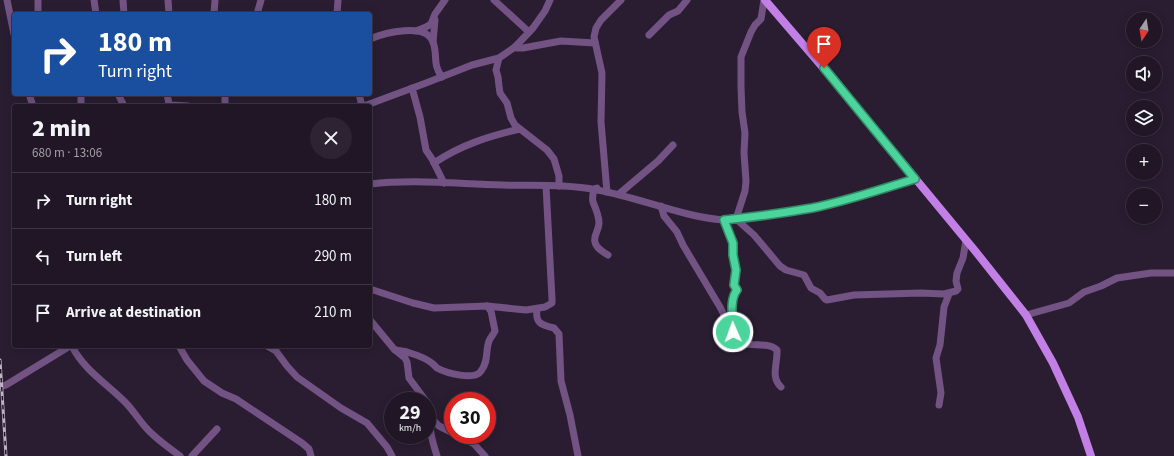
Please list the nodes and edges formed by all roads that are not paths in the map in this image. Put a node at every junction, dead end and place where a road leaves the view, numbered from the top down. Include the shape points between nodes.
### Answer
1 (7, 0) edge
2 (38, 0) edge
3 (94, 0) edge
4 (123, 0) edge
5 (168, 0) edge
6 (215, 0) edge
7 (261, 0) edge
8 (338, 0) edge
9 (445, 0) edge
10 (494, 0) edge
11 (550, 0) edge
12 (621, 0) edge
13 (687, 0) edge
14 (765, 0) edge
15 (38, 12) edge
16 (96, 12) edge
17 (124, 12) edge
18 (169, 12) edge
19 (214, 12) edge
20 (258, 12) edge
21 (337, 12) edge
22 (437, 12) junction
23 (12, 24) edge
24 (416, 31) junction
25 (529, 32) junction
26 (649, 35) dead end
27 (372, 37) edge
28 (433, 42) junction
29 (595, 43) junction
30 (515, 47) junction
31 (499, 58) junction
32 (485, 62) junction
33 (496, 70) junction
34 (442, 77) junction
35 (412, 88) junction
36 (374, 102) junction
37 (368, 104) edge
38 (372, 106) edge
39 (520, 129) junction
40 (673, 145) dead end
41 (434, 163) junction
42 (915, 179) junction
43 (444, 182) junction
44 (606, 183) junction
45 (372, 184) edge
46 (546, 186) junction
47 (559, 186) junction
48 (594, 189) junction
49 (607, 192) junction
50 (619, 194) junction
51 (661, 206) junction
52 (736, 219) junction
53 (724, 220) junction
54 (966, 240) junction
55 (976, 252) junction
56 (608, 255) dead end
57 (963, 258) junction
58 (1174, 273) edge
59 (372, 290) edge
60 (949, 294) junction
61 (490, 308) junction
62 (537, 309) junction
63 (1026, 314) junction
64 (372, 322) edge
65 (733, 332) junction
66 (68, 348) edge
67 (72, 348) edge
68 (180, 348) edge
69 (271, 348) edge
70 (395, 350) junction
71 (424, 360) junction
72 (406, 361) junction
73 (0, 387) edge
74 (781, 387) dead end
75 (420, 392) edge
76 (939, 405) dead end
77 (218, 429) dead end
78 (433, 444) edge
79 (474, 444) edge
80 (180, 456) edge
81 (192, 456) edge
82 (311, 456) edge
83 (392, 456) edge
84 (437, 456) edge
85 (485, 456) edge
86 (578, 456) edge
87 (1091, 456) edge

1 - 23 street
2 - 15 street
3 - 16 street
4 - 17 street
5 - 18 street
6 - 19 street
7 - 20 street
8 - 21 street
9 - 22 street
10 - 25 street
11 - 25 street
12 - 29 street via 599,24
13 - 26 street
14 - 42 main road
14 - 52 street via 761,19 751,32 741,57 746,181
22 - 24 street via 429,26
22 - 28 street
24 - 27 street via 398,31
24 - 28 street via 427,34
25 - 30 street
28 - 34 street via 436,68
29 - 30 street via 567,41
29 - 44 street via 602,73 600,111
30 - 31 street
31 - 32 street
31 - 33 street
32 - 33 street
32 - 34 street
33 - 39 street via 500,93 507,103 511,118
34 - 35 street
35 - 36 street
35 - 41 street via 426,150
36 - 37 street
36 - 38 street
39 - 41 street via 492,135 469,144
39 - 47 street via 547,150 554,159
40 - 50 street
41 - 43 street
42 - 52 street via 813,208
42 - 54 main road
43 - 45 street
43 - 46 street
44 - 48 street
44 - 49 street
46 - 47 street
46 - 62 street via 552,303
47 - 48 street
48 - 49 street
48 - 56 street via 592,200 598,215 599,228 594,238 597,246
49 - 50 street
50 - 51 street
51 - 53 street
51 - 65 street via 664,216 677,232
52 - 53 street
52 - 60 street via 780,266 804,275 811,288 825,299 854,295
53 - 65 street via 733,243 736,270 734,285 737,290 733,295 732,307
54 - 55 main road
54 - 57 street
55 - 57 street
55 - 63 main road
57 - 60 street via 956,273 958,289
58 - 63 street via 1117,278 1084,292 1069,303
59 - 61 street via 427,307
60 - 76 street via 944,306 936,358 941,393
61 - 62 street
61 - 71 street via 495,331 489,340 487,358 481,372 465,376 438,368
62 - 86 street via 536,317 539,322 554,328 559,334 561,381
63 - 87 main road via 1054,363
64 - 70 street
65 - 74 street via 738,342 777,350 775,378
66 - 73 street
67 - 80 street via 87,367 134,411 148,430
68 - 82 street via 204,381 302,443
69 - 83 street via 297,377 366,423 388,447
70 - 71 street via 408,352
70 - 72 street
71 - 72 street
72 - 75 street via 409,378
77 - 81 street
78 - 84 street
79 - 85 street

